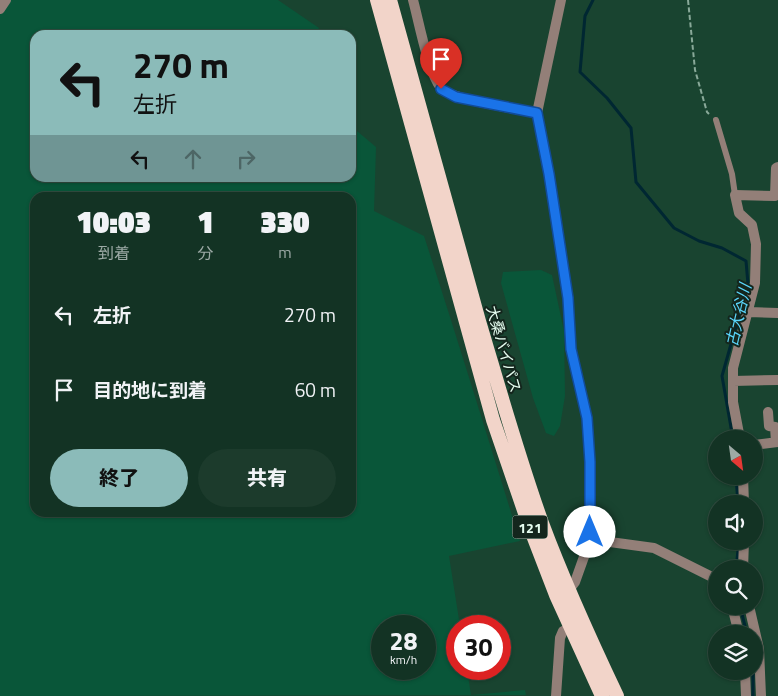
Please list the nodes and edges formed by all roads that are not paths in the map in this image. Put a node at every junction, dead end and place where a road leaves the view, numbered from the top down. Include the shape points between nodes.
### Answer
1 (6, 0) edge
2 (376, 0) edge
3 (390, 0) edge
4 (413, 0) edge
5 (562, 0) edge
6 (0, 9) edge
7 (537, 113) junction
8 (716, 120) road end
9 (778, 167) edge
10 (735, 196) junction
11 (748, 312) junction
12 (778, 314) edge
13 (479, 344) junction
14 (778, 380) edge
15 (733, 381) junction
16 (768, 412) dead end
17 (738, 430) edge
18 (777, 442) edge
19 (763, 444) edge
20 (588, 539) junction
21 (708, 575) edge
22 (562, 592) junction
23 (751, 615) edge
24 (570, 628) junction
25 (745, 680) edge
26 (556, 696) edge
27 (602, 696) edge
28 (617, 696) edge
29 (746, 696) edge
30 (761, 696) edge

1 - 6 street
2 - 13 highway, 大桑バイパス / 121
3 - 13 highway, 大桑バイパス / 121
4 - 7 street via 432,70 441,89 456,97
5 - 7 street
7 - 20 street via 568,298 571,349 587,418 590,462
8 - 10 lane
9 - 10 street via 775,196
10 - 11 street via 739,213 752,225 756,244 755,283
11 - 12 street
11 - 15 street via 733,368
13 - 22 highway, 大桑バイパス / 121 via 526,476
14 - 15 street
15 - 17 street
16 - 18 street via 769,426 775,427
18 - 19 street
20 - 21 street via 654,548
20 - 22 street via 575,582
22 - 24 highway, 大桑バイパス / 121
22 - 28 highway, 大桑バイパス / 121
23 - 30 street via 758,649
24 - 26 street via 563,631 560,638
24 - 27 highway, 大桑バイパス / 121
25 - 29 street

